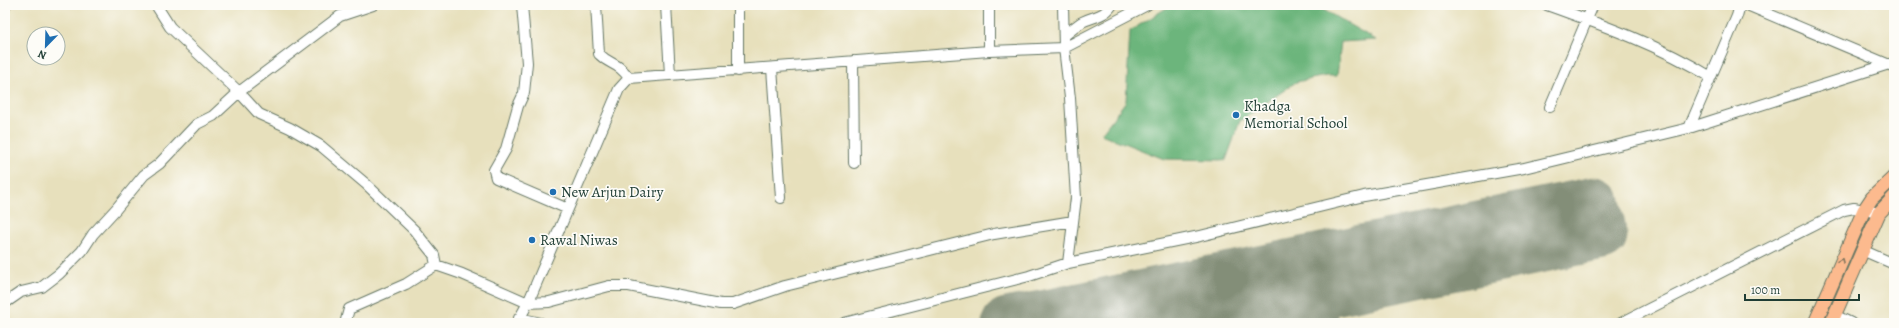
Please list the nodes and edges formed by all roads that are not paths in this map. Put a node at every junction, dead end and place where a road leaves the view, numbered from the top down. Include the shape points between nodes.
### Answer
1 (156, 5) edge
2 (373, 5) edge
3 (522, 5) edge
4 (596, 5) edge
5 (666, 5) edge
6 (738, 5) edge
7 (989, 5) edge
8 (1063, 5) edge
9 (1112, 5) edge
10 (1147, 5) edge
11 (1547, 5) edge
12 (1593, 5) edge
13 (1740, 5) edge
14 (1747, 5) edge
15 (1587, 19) junction
16 (1064, 36) junction
17 (1064, 48) junction
18 (989, 51) junction
19 (853, 62) junction
20 (1892, 66) edge
21 (772, 68) junction
22 (738, 71) junction
23 (670, 75) junction
24 (1711, 77) junction
25 (629, 78) junction
26 (239, 92) junction
27 (1550, 107) dead end
28 (1689, 128) junction
29 (854, 163) dead end
30 (1894, 177) edge
31 (1894, 197) edge
32 (781, 198) dead end
33 (568, 209) junction
34 (1864, 210) junction
35 (1878, 213) junction
36 (1073, 221) junction
37 (1862, 250) junction
38 (1068, 264) junction
39 (1894, 264) edge
40 (436, 266) junction
41 (5, 303) edge
42 (528, 303) junction
43 (1832, 319) edge
44 (518, 321) edge
45 (347, 323) edge
46 (541, 323) edge
47 (844, 323) edge
48 (1621, 323) edge
49 (1815, 323) edge
50 (1851, 323) edge

1 - 26 street via 170,27
2 - 26 street via 340,16
3 - 33 street via 527,63 524,93 506,149 494,170 496,178
4 - 25 street via 599,54 606,61 622,68
5 - 23 street
6 - 22 street
7 - 18 street
8 - 16 street
9 - 16 street via 1108,11 1083,22
10 - 17 street
11 - 15 street
12 - 15 street
13 - 24 street
14 - 20 street
15 - 24 street via 1688,63
15 - 27 street
16 - 17 street
17 - 18 street
17 - 36 street via 1076,198
18 - 19 street
19 - 21 street
19 - 29 street
20 - 28 street
21 - 22 street
21 - 32 street
22 - 23 street
23 - 25 street
24 - 28 street
25 - 33 street via 619,89
26 - 40 street via 259,114 321,146 366,184 414,230 434,255
26 - 41 street via 213,116 197,124 159,164 144,175 93,234 82,251 59,274 42,286 21,292
28 - 38 street via 1524,168 1364,196 1200,236
30 - 34 main road via 1872,198
31 - 35 main road
33 - 42 street
34 - 35 street
34 - 48 street via 1844,210
49 -> 34 main road
35 - 37 main road
36 - 38 street
36 - 42 street via 994,234 785,286 733,304 721,304 629,286 608,286 549,302
37 - 39 street
37 - 43 main road
38 - 47 street
40 - 42 street via 462,274
40 - 45 street via 406,284 349,309
42 - 44 street
43 - 50 street
44 - 46 street

